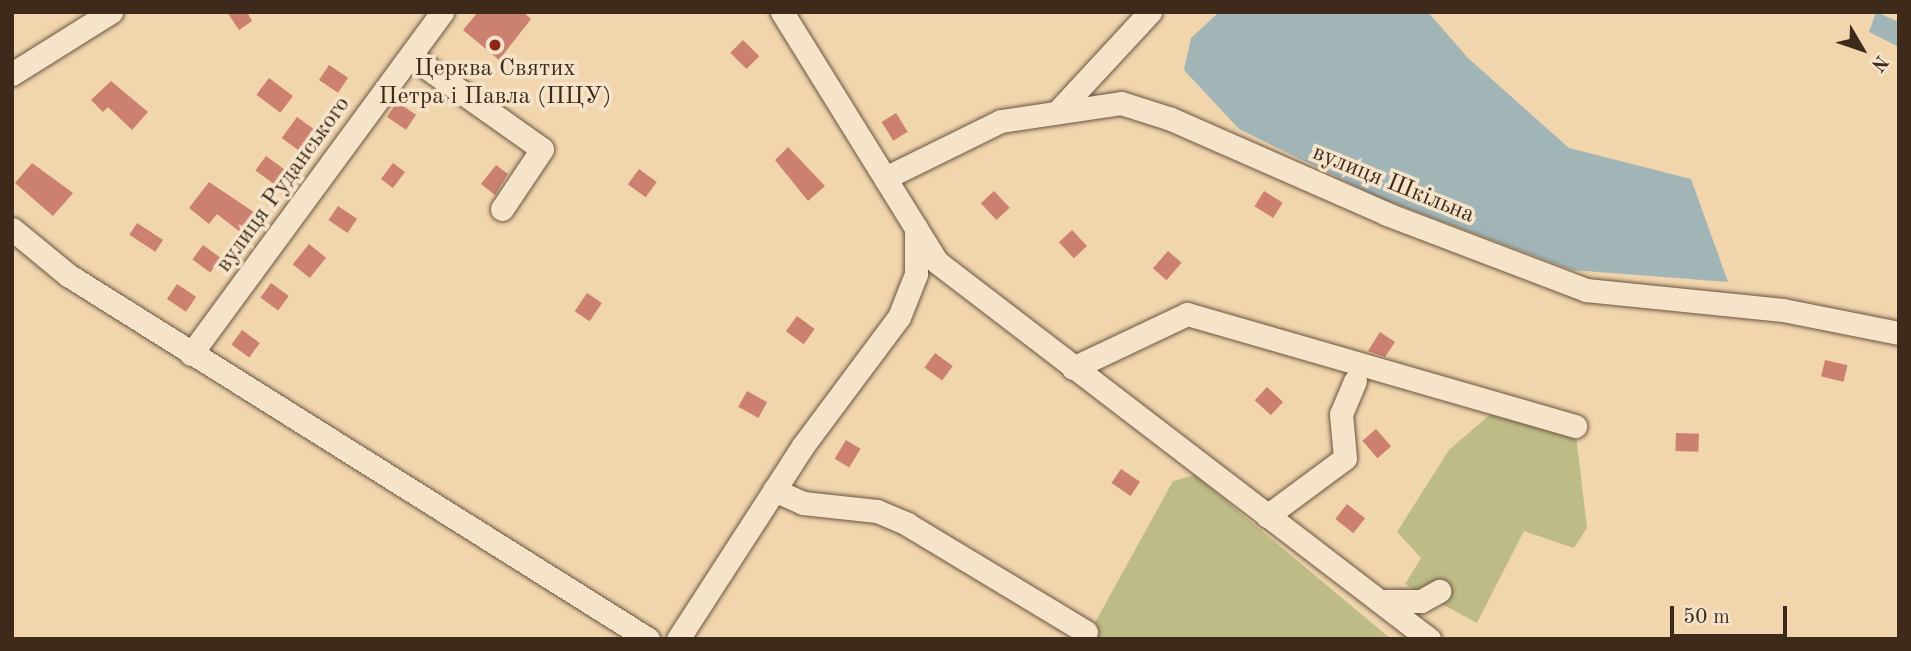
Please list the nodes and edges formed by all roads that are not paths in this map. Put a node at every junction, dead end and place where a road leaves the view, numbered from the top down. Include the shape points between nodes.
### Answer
1 (111, 12) edge
2 (442, 12) edge
3 (782, 12) edge
4 (1150, 12) edge
5 (412, 57) junction
6 (12, 74) edge
7 (1061, 108) junction
8 (885, 178) junction
9 (502, 209) dead end
10 (916, 228) junction
11 (12, 229) edge
12 (1899, 333) edge
13 (191, 354) junction
14 (1073, 368) junction
15 (1355, 381) dead end
16 (1575, 426) dead end
17 (774, 490) junction
18 (1267, 516) junction
19 (1439, 591) dead end
20 (1380, 601) junction
21 (1086, 632) dead end
22 (648, 639) edge
23 (678, 639) edge
24 (1429, 639) edge

1 - 6 street
2 - 5 street, вулиця Руданського
3 - 8 street
4 - 7 street
5 - 9 street via 542,149
5 - 13 street, вулиця Руданського
7 - 8 street, вулиця Шкільна via 1001,121
7 - 12 street, вулиця Шкільна via 1121,103 1171,119 1387,214 1586,290 1783,310
8 - 10 street
10 - 14 street via 937,262
10 - 17 street via 916,274 899,317
11 - 13 street via 68,275
13 - 22 street
14 - 16 street via 1187,314
14 - 18 street
15 - 18 street via 1341,414 1345,458
17 - 21 street via 803,503 877,511 906,524
17 - 23 street
18 - 20 street
19 - 20 street via 1421,601
20 - 24 street

